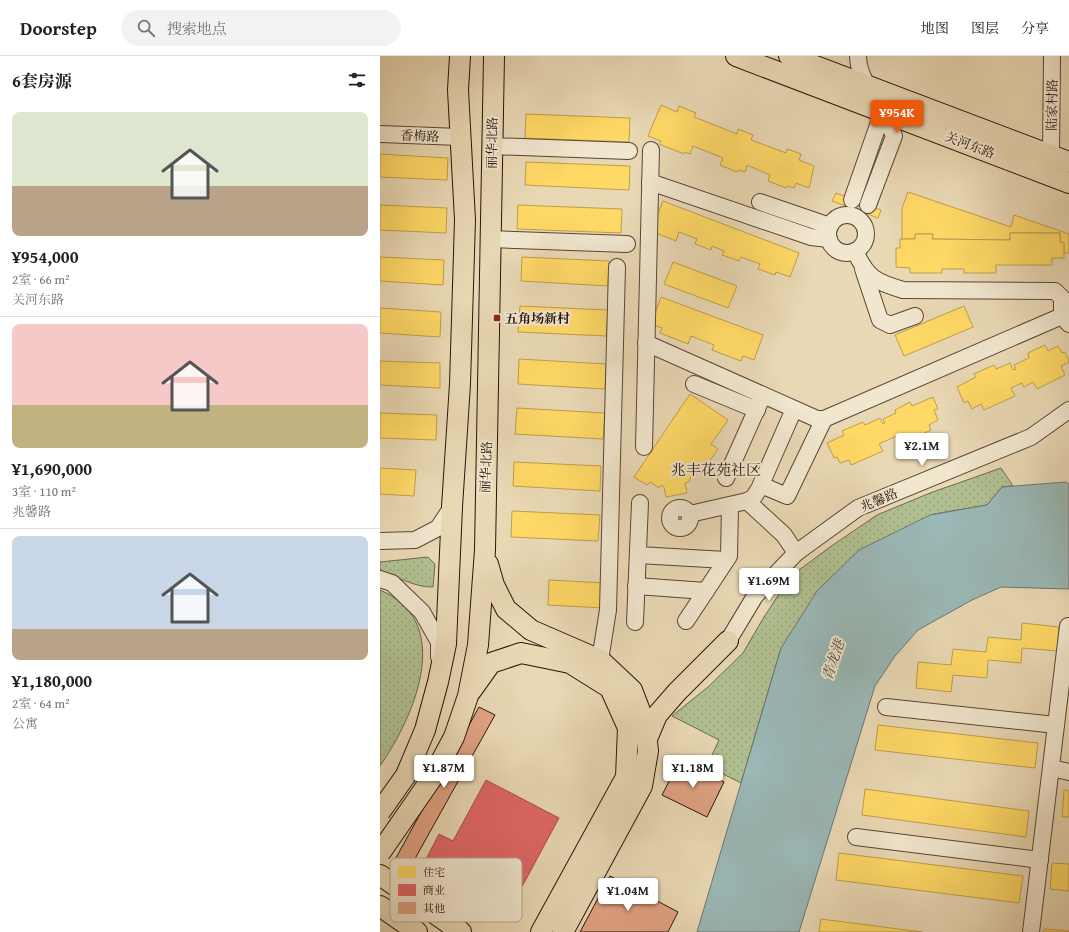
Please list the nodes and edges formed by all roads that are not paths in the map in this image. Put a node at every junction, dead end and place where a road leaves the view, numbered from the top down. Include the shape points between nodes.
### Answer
1 (460, 56) edge
2 (494, 56) edge
3 (736, 56) edge
4 (789, 56) edge
5 (858, 56) edge
6 (1052, 56) edge
7 (866, 84) junction
8 (883, 111) junction
9 (380, 134) edge
10 (460, 138) junction
11 (492, 146) junction
12 (651, 150) dead end
13 (629, 151) dead end
14 (1060, 158) edge
15 (650, 182) junction
16 (1069, 183) edge
17 (760, 202) dead end
18 (848, 208) junction
19 (865, 213) junction
20 (829, 232) junction
21 (490, 239) junction
22 (627, 244) dead end
23 (855, 251) junction
24 (617, 267) dead end
25 (863, 268) junction
26 (914, 316) dead end
27 (1065, 320) edge
28 (646, 343) junction
29 (694, 384) dead end
30 (763, 395) junction
31 (794, 409) junction
32 (757, 410) junction
33 (1069, 410) edge
34 (824, 419) junction
35 (644, 447) dead end
36 (726, 478) dead end
37 (761, 485) junction
38 (747, 501) junction
39 (640, 503) dead end
40 (730, 505) junction
41 (452, 508) junction
42 (690, 514) dead end
43 (380, 541) edge
44 (485, 550) junction
45 (796, 553) junction
46 (638, 556) junction
47 (726, 560) junction
48 (380, 579) edge
49 (636, 586) junction
50 (706, 591) junction
51 (686, 621) dead end
52 (635, 622) dead end
53 (1068, 626) edge
54 (728, 641) joint
55 (600, 660) junction
56 (438, 682) junction
57 (1065, 686) edge
58 (468, 696) junction
59 (886, 707) dead end
60 (1056, 725) junction
61 (647, 739) junction
62 (1051, 768) junction
63 (1069, 772) edge
64 (380, 812) edge
65 (856, 837) dead end
66 (380, 853) edge
67 (1040, 860) junction
68 (380, 875) edge
69 (390, 882) edge
70 (380, 906) edge
71 (390, 913) edge
72 (403, 922) edge
73 (447, 922) edge
74 (417, 932) edge
75 (461, 932) edge
76 (541, 932) edge
77 (562, 932) edge
78 (1031, 932) edge

1 - 10 main road
2 - 11 main road, 丽华北路
3 - 8 main road, 关河东路
4 - 7 main road, 关河东路
5 - 7 street
6 - 14 street, 陆家村路
7 - 8 street
7 - 14 main road, 关河东路
8 - 16 main road, 关河东路
8 - 18 street
8 - 19 street via 894,136
9 - 10 street, 香梅路
10 - 41 main road via 464,235 460,384
11 - 13 street
11 - 21 main road, 丽华北路
12 - 15 street
15 - 20 street via 811,237
15 - 28 street
17 - 20 street
18 - 19 street via 852,215
18 - 20 street via 834,220
19 - 23 street via 866,238
20 - 23 street via 836,250 849,253
21 - 22 street
21 - 44 main road, 丽华北路
23 - 25 street
24 - 55 street via 608,610
25 - 26 street via 880,320 890,325
25 - 27 street via 882,284 903,290 1055,291 1062,298
27 - 34 street
28 - 30 street
28 - 35 street
29 - 32 street
30 - 31 street
30 - 32 street
31 - 34 street via 817,419
31 - 37 street
32 - 36 street
33 - 45 street, 兆馨路 via 1031,437 858,508
34 - 37 street via 787,496
37 - 38 street via 753,498
38 - 40 street
38 - 45 street via 784,536
39 - 46 street
40 - 42 street
40 - 47 street via 729,556
41 - 43 street via 438,528 415,540
41 - 56 main road via 446,644
44 - 55 main road via 494,585 506,609 531,630
44 - 58 main road, 丽华北路 via 478,645
45 - 54 street, 兆馨路 via 756,596
46 - 47 street
46 - 49 street
47 - 50 street
48 - 56 street via 392,583 426,618 439,642
49 - 50 street
49 - 52 street
50 - 51 street
53 - 57 street
54 - 61 main road via 657,715
55 - 61 main road via 632,690 645,724
56 - 64 main road, bridge via 425,730 406,775
57 - 60 street
58 - 66 main road, 丽华北路, bridge via 454,737 432,778
58 - 76 main road via 491,663 520,653 570,663 610,688 628,728 626,777
59 - 60 street
60 - 62 street
61 - 77 main road via 648,751 642,786
62 - 63 street
62 - 67 street
65 - 67 street
67 - 78 street
68 - 69 main road
70 - 71 main road
72 - 74 main road
73 - 75 main road

